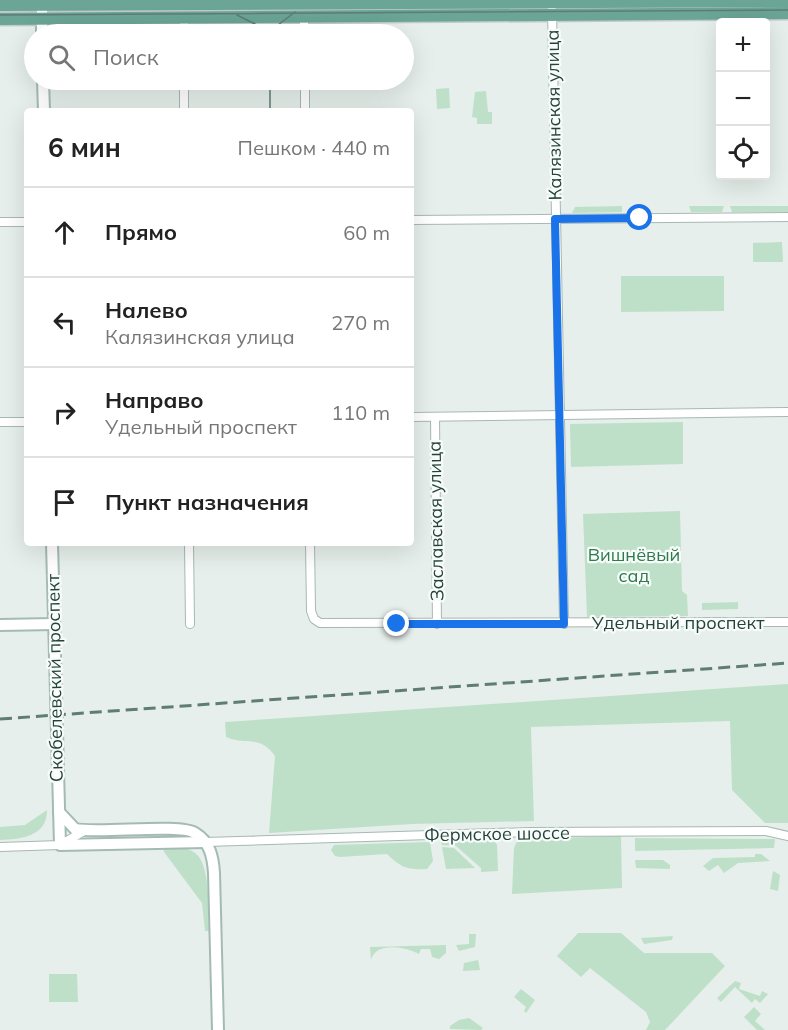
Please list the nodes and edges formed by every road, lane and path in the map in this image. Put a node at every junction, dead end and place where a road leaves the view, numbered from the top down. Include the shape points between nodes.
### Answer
1 (608, 1) edge
2 (788, 1) edge
3 (255, 2) edge
4 (0, 5) edge
5 (42, 5) junction
6 (552, 8) junction
7 (788, 13) edge
8 (304, 16) junction
9 (184, 17) junction
10 (0, 19) edge
11 (42, 19) junction
12 (42, 24) edge
13 (184, 24) edge
14 (304, 24) edge
15 (43, 90) edge
16 (184, 90) edge
17 (305, 90) edge
18 (44, 108) edge
19 (184, 108) edge
20 (305, 108) edge
21 (788, 217) edge
22 (555, 219) junction
23 (414, 220) edge
24 (0, 222) edge
25 (24, 222) edge
26 (788, 412) edge
27 (559, 416) junction
28 (414, 417) edge
29 (435, 417) junction
30 (0, 422) edge
31 (24, 422) edge
32 (52, 546) edge
33 (189, 546) edge
34 (310, 546) edge
35 (788, 622) edge
36 (54, 624) junction
37 (190, 624) dead end
38 (437, 624) junction
39 (564, 624) junction
40 (0, 625) edge
41 (58, 812) junction
42 (84, 831) junction
43 (788, 836) edge
44 (205, 842) junction
45 (60, 845) junction
46 (0, 847) edge
47 (218, 1030) edge

1 - 2 main road
1 - 6 main road
3 - 5 main road
3 - 6 main road
4 - 5 main road
5 - 11 street
6 - 7 main road
6 - 8 main road
6 - 22 street, Калязинская улица
8 - 9 main road
8 - 14 street
9 - 11 main road
9 - 13 street
10 - 11 main road
11 - 12 street
15 - 18 street
16 - 19 street
17 - 20 street
21 - 22 street
22 - 23 street
22 - 27 street, Калязинская улица
24 - 25 street
26 - 27 street
27 - 29 street
27 - 39 street, Калязинская улица
28 - 29 street
29 - 38 street, Заславская улица
30 - 31 street
32 - 36 street, Скобелевский проспект
33 - 37 street
34 - 38 street, Удельный проспект via 311,611 316,622
35 - 39 street, Удельный проспект
36 - 40 street
36 - 41 street, Скобелевский проспект
38 - 39 street, Удельный проспект
41 - 42 street via 68,825
41 - 45 street, Скобелевский проспект
42 - 44 street, Фермское шоссе via 188,829
42 - 45 street, Фермское шоссе
43 - 44 street, Фермское шоссе via 766,831 530,832
44 - 45 street, Фермское шоссе
44 - 47 street via 214,873
45 - 46 street, Фермское шоссе

